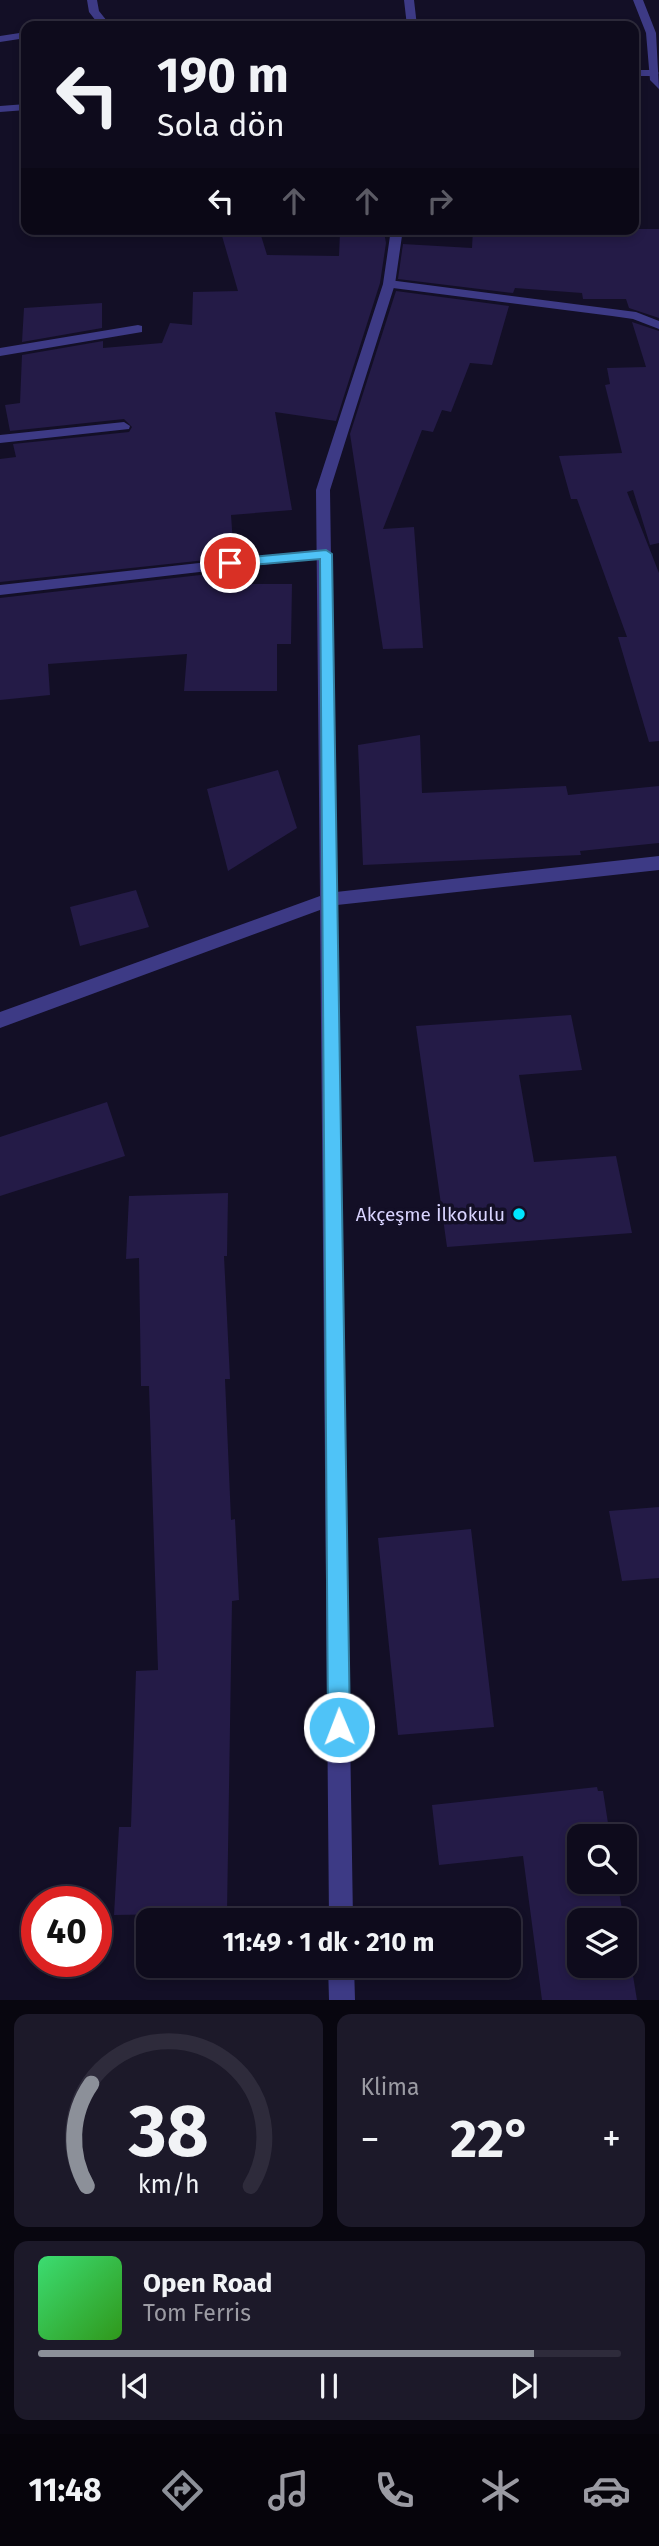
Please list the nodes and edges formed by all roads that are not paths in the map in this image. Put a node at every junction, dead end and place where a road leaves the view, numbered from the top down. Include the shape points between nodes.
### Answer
1 (92, 0) edge
2 (409, 0) edge
3 (638, 0) edge
4 (102, 21) edge
5 (411, 21) edge
6 (647, 21) junction
7 (659, 21) edge
8 (21, 36) edge
9 (0, 39) edge
10 (639, 73) edge
11 (654, 73) junction
12 (659, 86) edge
13 (21, 107) edge
14 (0, 109) edge
15 (396, 235) edge
16 (389, 284) junction
17 (659, 325) edge
18 (138, 329) dead end
19 (0, 352) edge
20 (124, 426) dead end
21 (0, 439) edge
22 (326, 554) junction
23 (0, 590) edge
24 (659, 863) edge
25 (331, 899) junction
26 (0, 1020) edge
27 (341, 1908) edge
28 (341, 1978) edge
29 (342, 2000) edge

1 - 4 street
2 - 5 street
3 - 6 street
6 - 7 street
6 - 11 street
8 - 9 street
10 - 11 street
11 - 12 street
13 - 14 street
15 - 16 street
16 - 17 street via 612,312
16 - 22 street via 323,490
18 - 19 street
20 - 21 street
22 - 23 street
22 - 25 street
24 - 25 street
25 - 26 street
25 - 27 street
28 - 29 street

